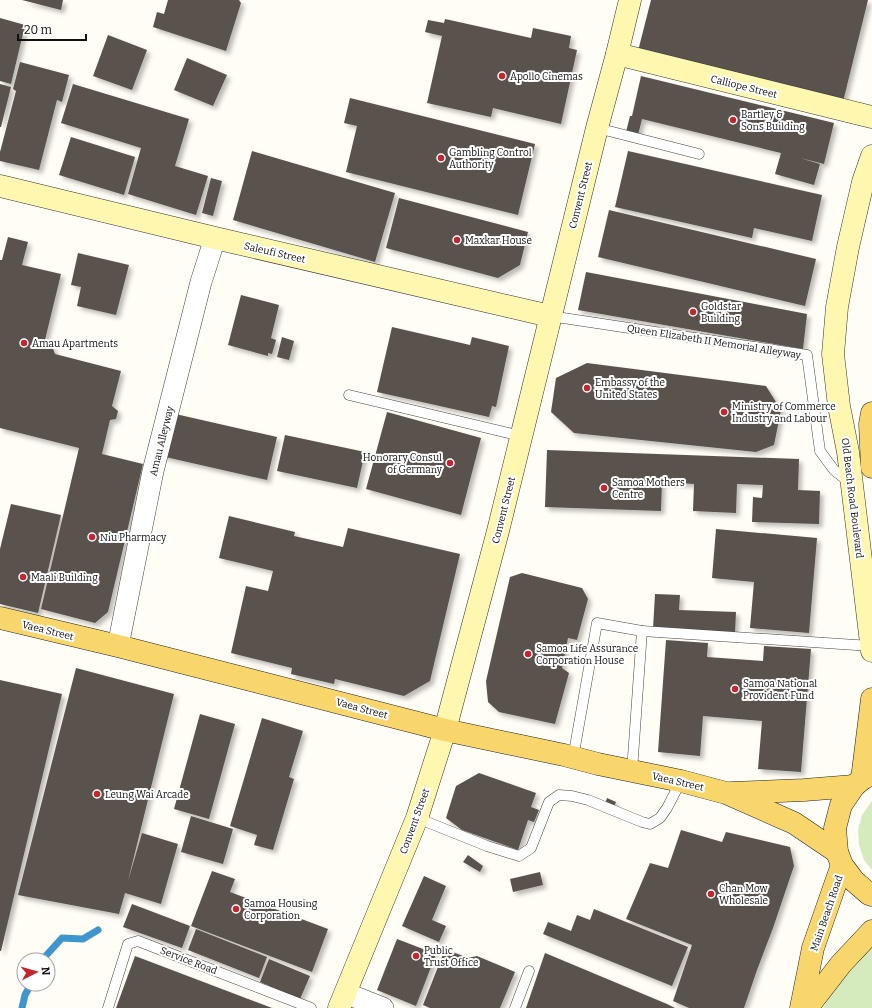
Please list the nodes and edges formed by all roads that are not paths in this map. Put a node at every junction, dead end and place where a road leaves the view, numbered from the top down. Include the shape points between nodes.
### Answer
1 (630, 0) edge
2 (617, 54) junction
3 (872, 117) edge
4 (597, 128) junction
5 (699, 154) dead end
6 (872, 156) edge
7 (0, 186) edge
8 (215, 238) junction
9 (550, 316) junction
10 (349, 395) dead end
11 (872, 414) edge
12 (521, 436) junction
13 (872, 467) edge
14 (852, 484) junction
15 (0, 618) edge
16 (642, 631) junction
17 (118, 646) junction
18 (871, 649) edge
19 (872, 699) edge
20 (445, 730) junction
21 (573, 758) junction
22 (632, 771) junction
23 (863, 779) edge
24 (681, 781) junction
25 (726, 793) junction
26 (417, 818) junction
27 (840, 858) junction
28 (872, 895) edge
29 (872, 931) edge
30 (529, 971) dead end
31 (342, 1001) edge
32 (108, 1008) edge
33 (311, 1008) edge
34 (383, 1008) edge
35 (515, 1008) edge
36 (801, 1008) edge
37 (807, 1008) edge

1 - 2 main road, Convent Street
2 - 3 main road, Calliope Street
2 - 4 main road, Convent Street
4 - 5 lane
4 - 9 main road, Convent Street
6 - 14 main road, Old Beach Road Boulevard via 863,182 848,247 837,307 833,354
7 - 8 main road, Saleufi Street
8 - 9 main road, Saleufi Street
8 - 17 street, Amau Alleyway via 201,282 153,471
9 - 12 main road, Convent Street
9 - 14 lane, Queen Elizabeth II Memorial Alleyway via 807,355 820,451 834,470
10 - 12 lane
11 - 13 main road
12 - 20 main road, Convent Street
14 - 18 main road, Old Beach Road Boulevard
15 - 17 main road, Vaea Street
16 - 18 lane
16 - 21 lane via 597,623
16 - 22 lane
17 - 20 main road, Vaea Street
19 - 23 main road
20 - 21 main road, Vaea Street
20 - 26 main road, Convent Street
21 - 22 main road, Vaea Street
22 - 24 main road, Vaea Street
23 - 25 main road, Vaea Street via 804,790
23 - 27 main road via 841,805 835,828
24 - 25 main road, Vaea Street
24 - 26 lane via 660,818 650,824 588,800 559,795 549,802 531,848 519,856
25 - 27 main road, Vaea Street via 794,823
26 - 31 main road, Convent Street
27 - 28 main road via 854,881
27 - 36 main road, Main Beach Road via 813,948
29 - 37 main road via 841,964
30 - 35 lane
31 - 34 street
32 - 33 lane, Service Road via 128,944 138,941

